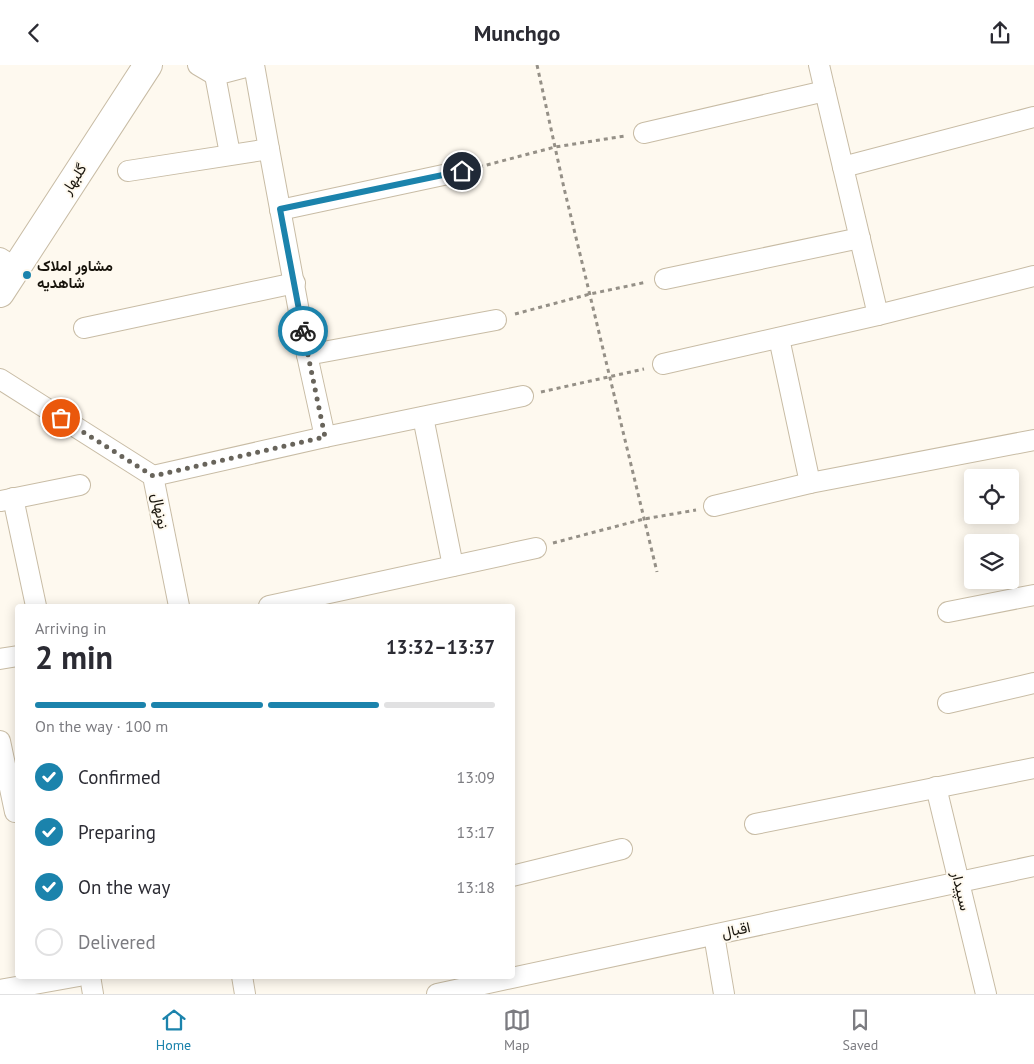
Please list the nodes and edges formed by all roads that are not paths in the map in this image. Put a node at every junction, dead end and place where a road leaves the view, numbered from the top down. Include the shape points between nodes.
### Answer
1 (148, 65) edge
2 (254, 65) edge
3 (819, 65) edge
4 (207, 70) edge
5 (825, 91) junction
6 (1034, 117) edge
7 (644, 133) road end
8 (269, 149) junction
9 (230, 154) junction
10 (843, 167) junction
11 (128, 171) dead end
12 (462, 171) road end
13 (280, 209) junction
14 (860, 238) junction
15 (8, 263) edge
16 (1034, 276) edge
17 (665, 279) road end
18 (295, 283) junction
19 (0, 293) edge
20 (878, 315) junction
21 (496, 319) road end
22 (84, 328) dead end
23 (779, 338) junction
24 (307, 355) junction
25 (663, 365) road end
26 (0, 379) edge
27 (523, 396) road end
28 (423, 417) junction
29 (325, 437) junction
30 (1034, 440) edge
31 (153, 476) junction
32 (810, 483) junction
33 (80, 485) dead end
34 (7, 500) edge
35 (714, 506) road end
36 (536, 548) road end
37 (453, 566) junction
38 (1034, 595) edge
39 (35, 604) edge
40 (179, 604) edge
41 (278, 604) edge
42 (948, 612) dead end
43 (15, 656) edge
44 (0, 659) edge
45 (1034, 683) edge
46 (948, 703) dead end
47 (0, 741) edge
48 (1034, 768) edge
49 (936, 787) junction
50 (11, 813) edge
51 (755, 824) dead end
52 (622, 849) dead end
53 (1034, 866) edge
54 (515, 874) edge
55 (959, 882) junction
56 (714, 935) junction
57 (515, 973) edge
58 (62, 979) edge
59 (90, 979) edge
60 (242, 979) edge
61 (481, 980) edge
62 (0, 990) edge
63 (93, 994) edge
64 (245, 994) edge
65 (437, 994) edge
66 (724, 994) edge
67 (986, 994) edge

1 - 15 street, گلبهار
2 - 4 street
2 - 8 street
3 - 5 street
4 - 9 street
5 - 7 street
5 - 10 street
6 - 10 street
8 - 9 street
8 - 13 street
9 - 11 street
10 - 14 street
12 - 13 street
13 - 18 street
14 - 17 street
14 - 20 street
15 - 19 street, گلبهار
16 - 20 street
18 - 22 street
18 - 24 street
20 - 23 street
21 - 24 street
23 - 25 street
23 - 32 street
24 - 29 street
26 - 31 street, نونهال
27 - 28 street
28 - 29 street
28 - 37 street
29 - 31 street
30 - 32 street
31 - 40 street, نونهال
32 - 35 street
33 - 34 street
34 - 39 street
36 - 37 street
37 - 41 street
38 - 42 street
43 - 44 street
45 - 46 street
47 - 50 street
48 - 49 street
49 - 51 street
49 - 55 street, سپیدار
52 - 54 street
53 - 55 street, اقبال
55 - 56 street, اقبال
55 - 67 street, سپیدار
56 - 57 street, اقبال
56 - 66 street
58 - 62 street
59 - 63 street
60 - 64 street
61 - 65 street, اقبال

